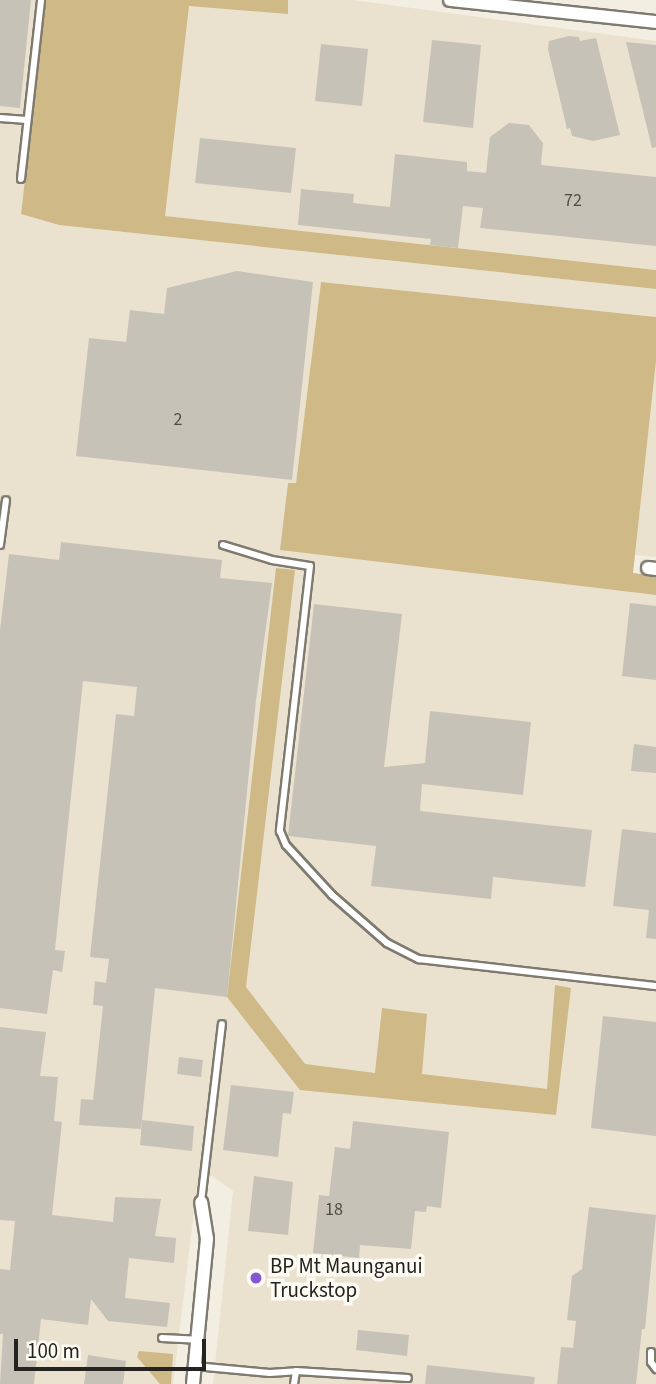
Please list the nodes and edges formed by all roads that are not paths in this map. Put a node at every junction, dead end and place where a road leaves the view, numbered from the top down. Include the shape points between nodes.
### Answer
1 (41, 0) edge
2 (450, 0) edge
3 (656, 22) edge
4 (0, 118) edge
5 (27, 120) junction
6 (21, 180) dead end
7 (6, 500) dead end
8 (0, 545) edge
9 (223, 545) dead end
10 (656, 986) edge
11 (222, 1024) dead end
12 (201, 1202) joint
13 (162, 1338) dead end
14 (197, 1340) junction
15 (651, 1352) dead end
16 (195, 1366) junction
17 (656, 1369) edge
18 (296, 1371) junction
19 (408, 1378) dead end
20 (193, 1384) edge
21 (294, 1384) edge

1 - 5 lane
2 - 3 street
4 - 5 lane
5 - 6 lane
7 - 8 lane
9 - 10 lane via 310,566 281,831 286,845 332,895 387,943 426,961
11 - 12 lane
12 - 14 street via 207,1239
13 - 14 lane
14 - 16 street
15 - 17 lane
16 - 18 lane
16 - 20 street
18 - 19 lane
18 - 21 lane

